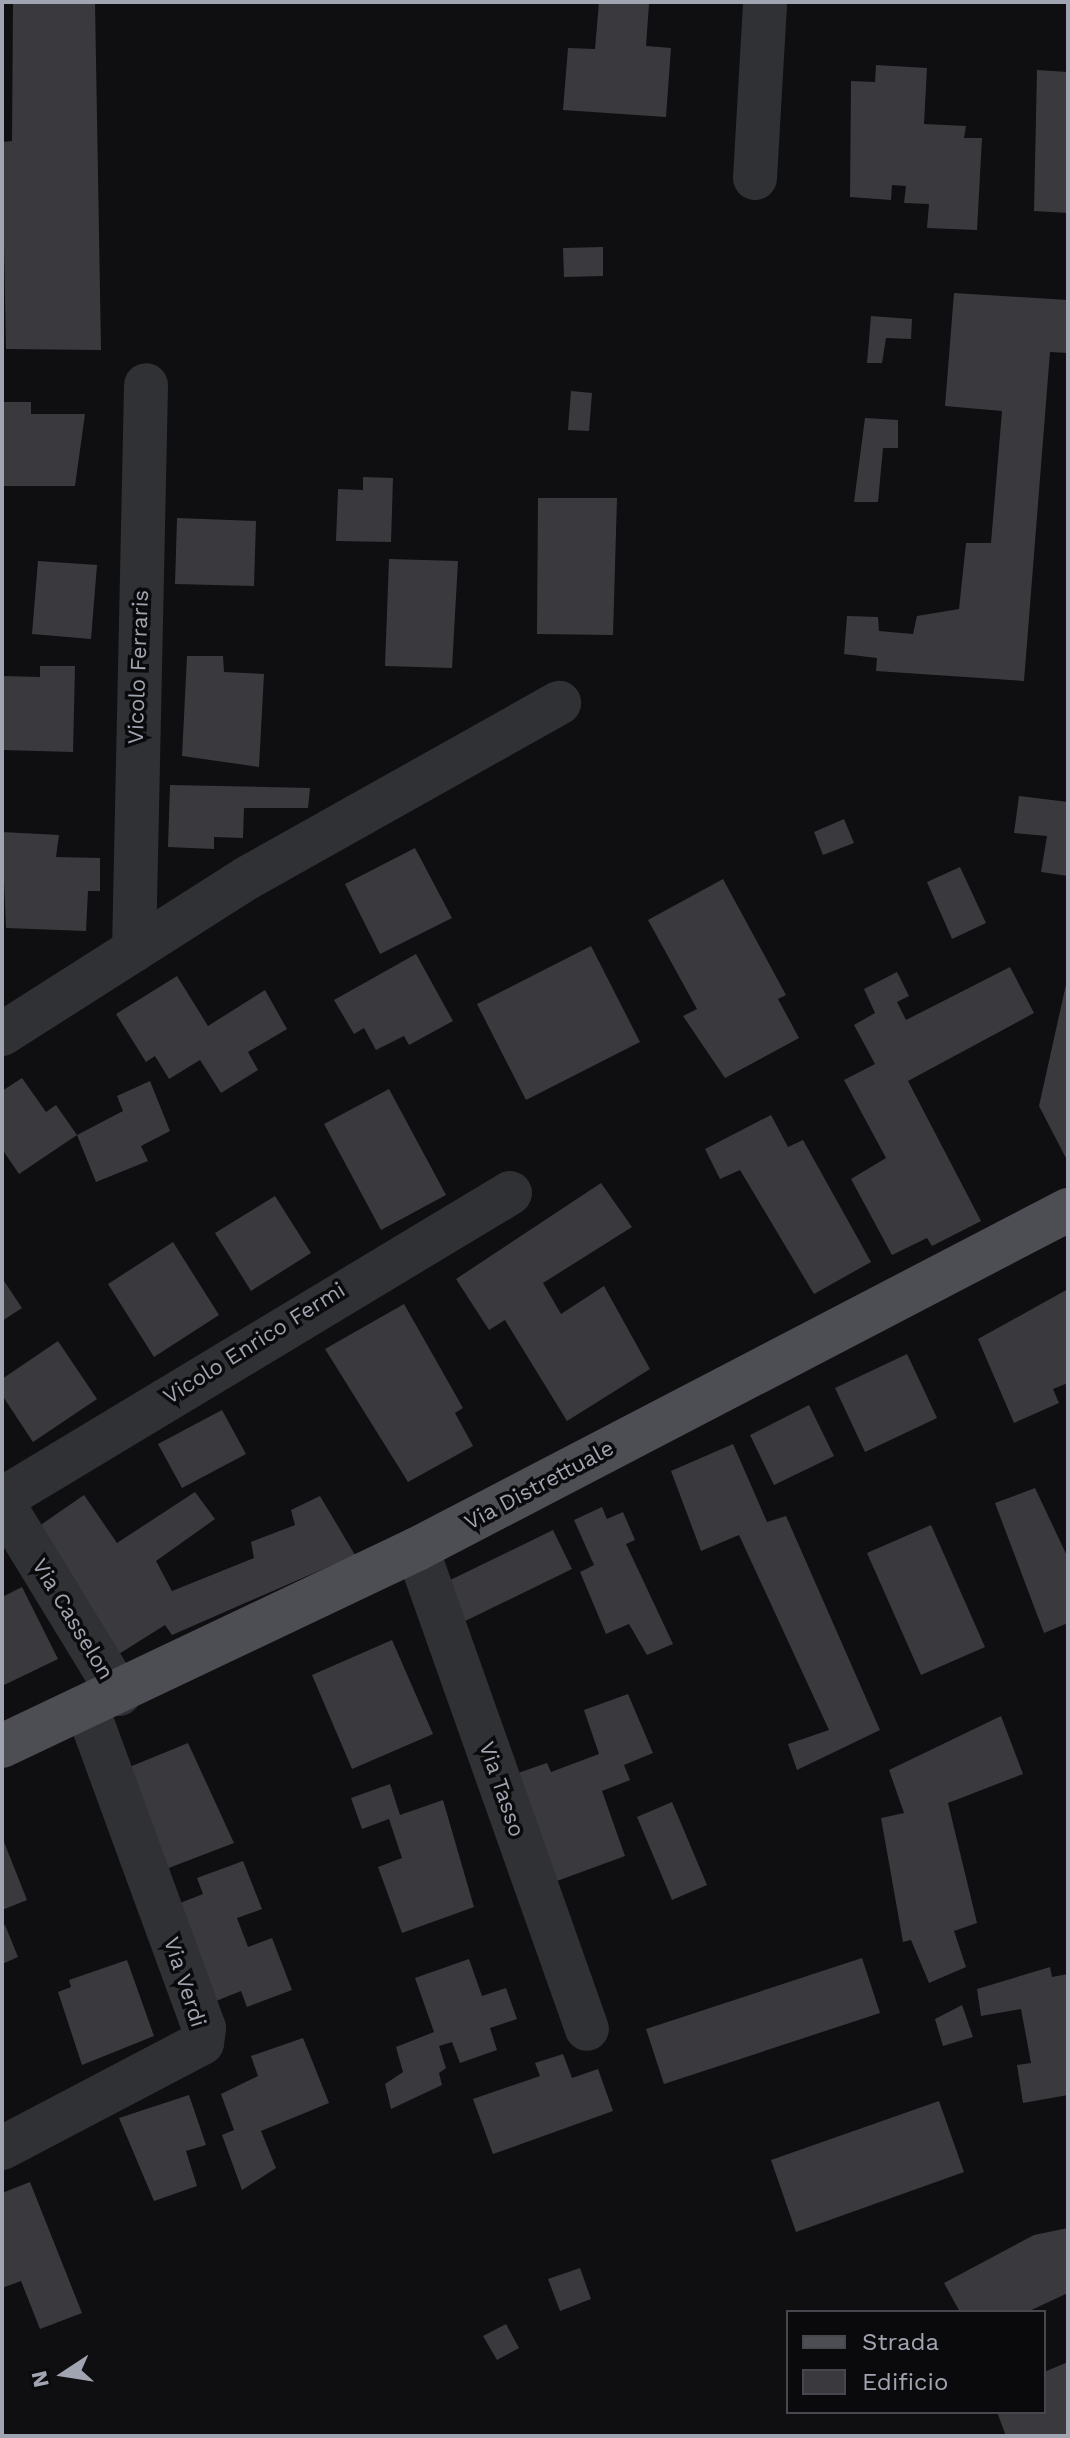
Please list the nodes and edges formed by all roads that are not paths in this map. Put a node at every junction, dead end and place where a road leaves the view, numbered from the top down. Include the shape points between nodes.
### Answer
1 (765, 2) edge
2 (755, 178) dead end
3 (146, 385) dead end
4 (559, 703) dead end
5 (134, 950) junction
6 (2, 1034) edge
7 (510, 1193) dead end
8 (1068, 1210) edge
9 (2, 1500) edge
10 (417, 1549) junction
11 (103, 1702) junction
12 (2, 1746) edge
13 (587, 2029) dead end
14 (2, 2148) edge

1 - 2 street
3 - 5 street, Vicolo Ferraris
4 - 5 street
5 - 6 street
7 - 9 street, Vicolo Enrico Fermi
8 - 10 main road, Via Distrettuale
9 - 11 street, Via Casselon
10 - 11 main road, Via Distrettuale
10 - 13 street, Via Tasso
11 - 12 main road, Via Distrettuale
11 - 14 street, Via Verdi via 204,2028 202,2043

